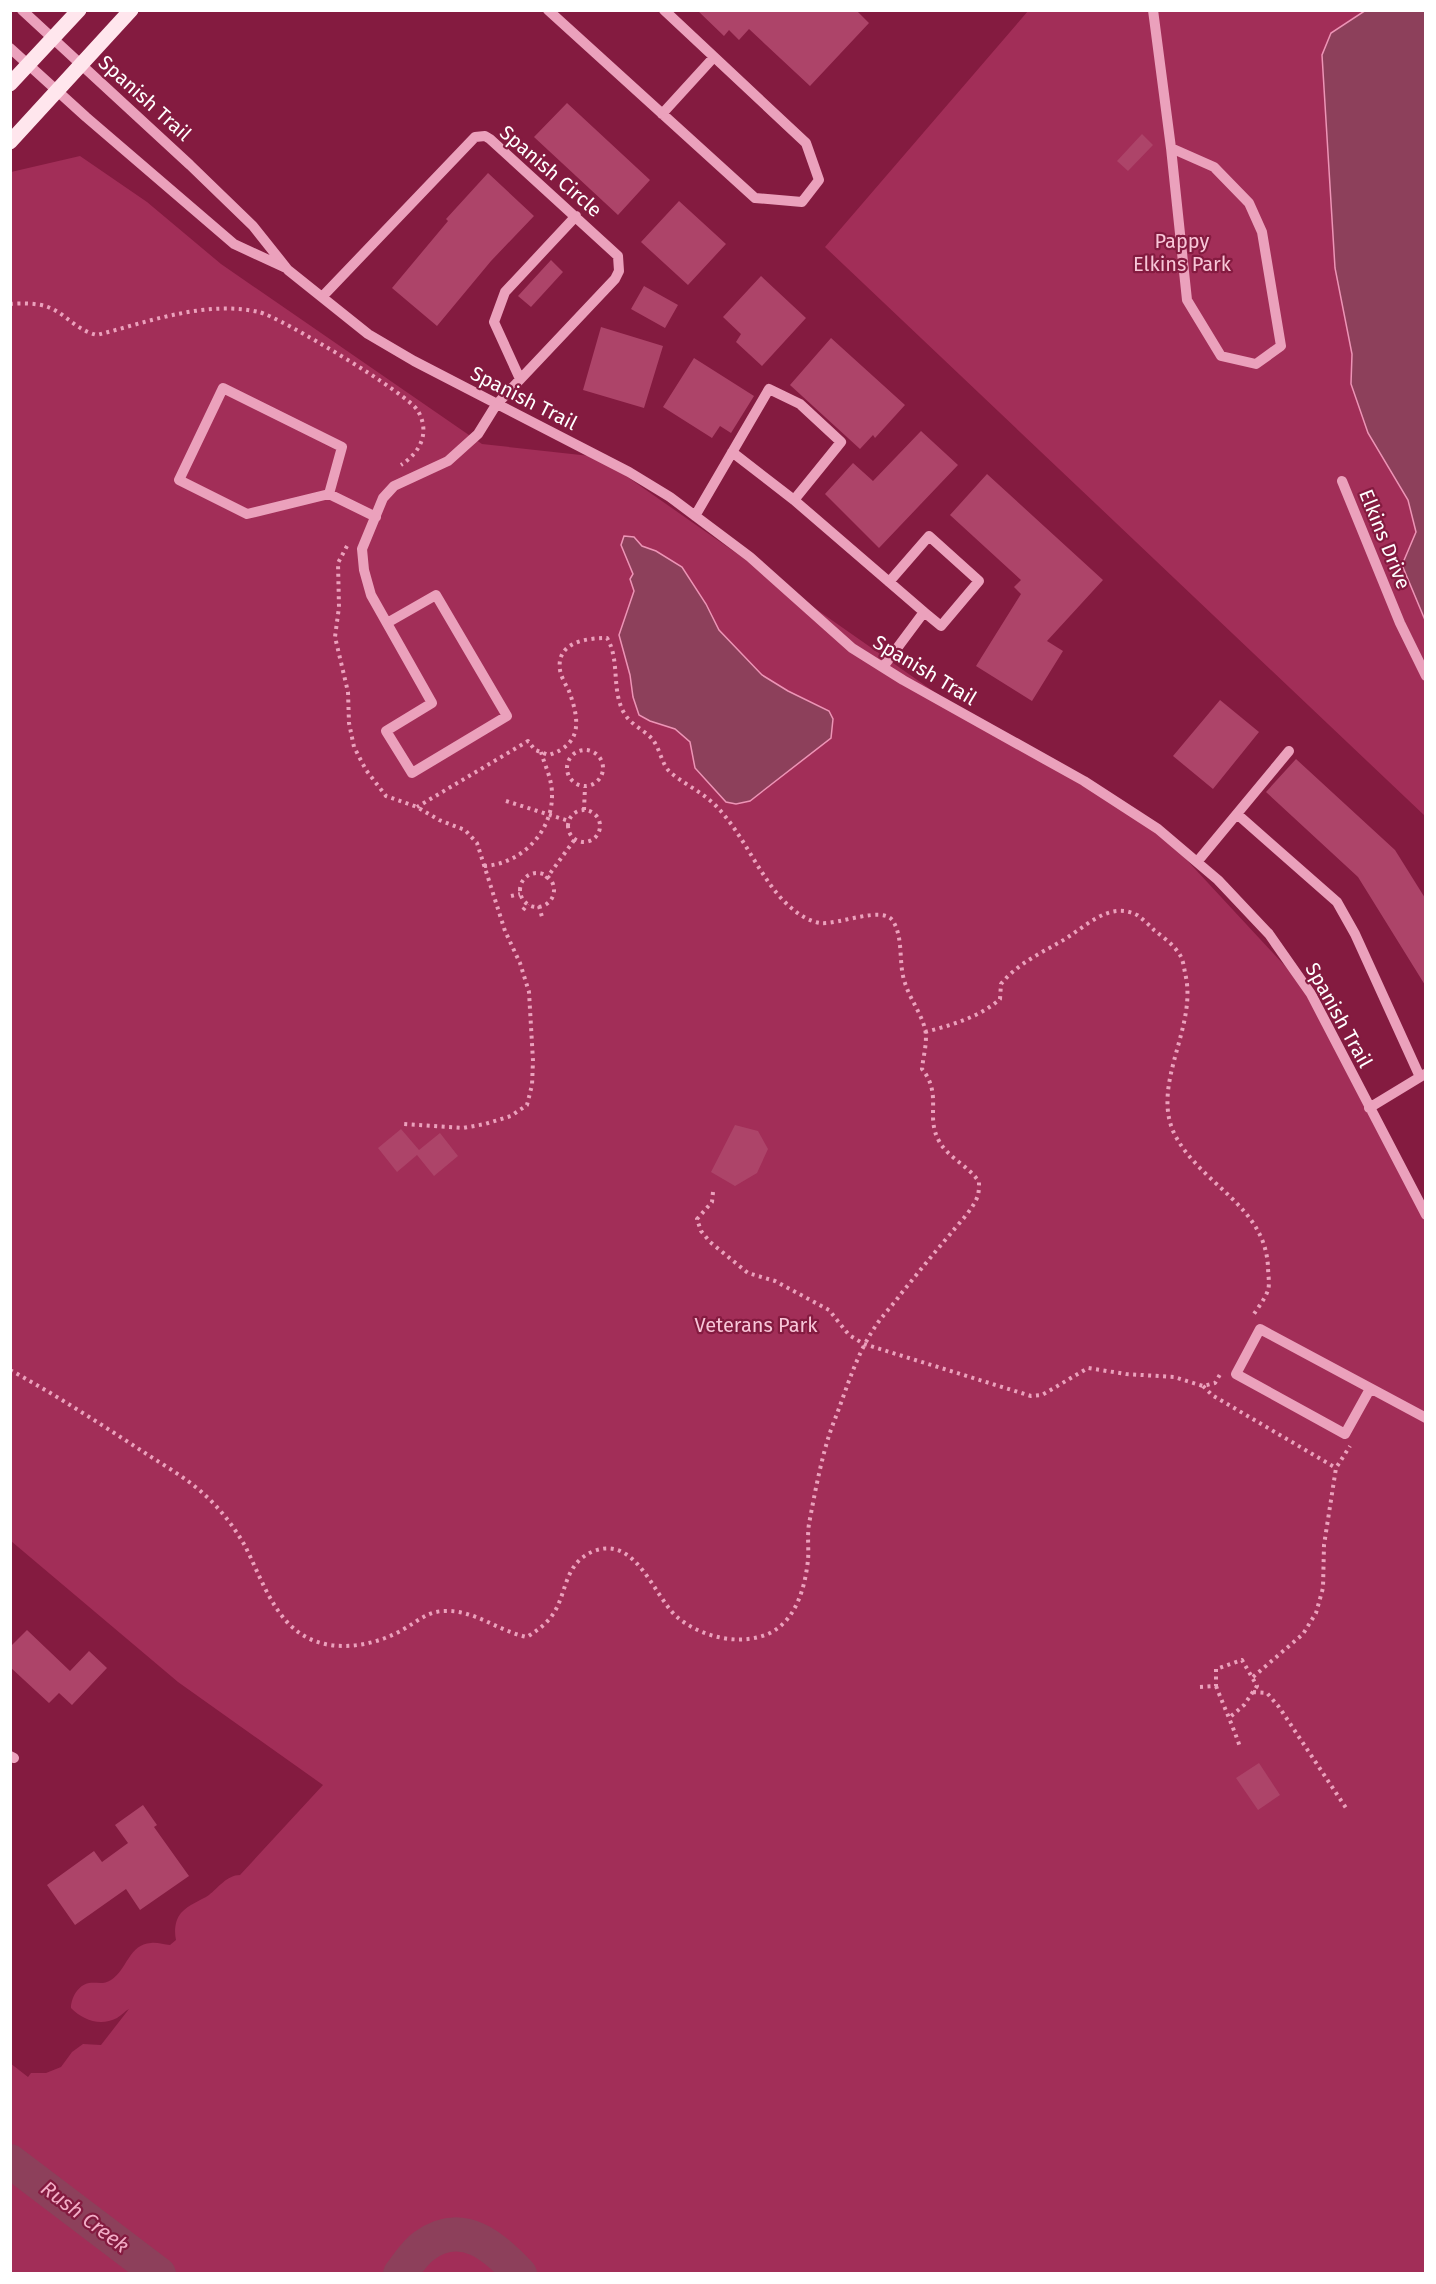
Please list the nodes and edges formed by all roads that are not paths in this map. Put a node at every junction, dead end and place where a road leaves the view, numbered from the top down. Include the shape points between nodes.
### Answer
1 (22, 10) edge
2 (79, 10) edge
3 (131, 10) edge
4 (548, 10) edge
5 (664, 10) edge
6 (1153, 10) edge
7 (53, 39) junction
8 (10, 48) edge
9 (714, 57) junction
10 (28, 64) junction
11 (81, 65) junction
12 (10, 84) edge
13 (57, 91) junction
14 (662, 114) junction
15 (10, 142) edge
16 (1171, 148) junction
17 (576, 216) junction
18 (288, 270) junction
19 (322, 297) junction
20 (520, 379) junction
21 (496, 405) junction
22 (732, 452) junction
23 (1342, 482) dead end
24 (329, 494) junction
25 (794, 500) junction
26 (695, 516) junction
27 (376, 517) junction
28 (889, 582) junction
29 (924, 612) junction
30 (387, 623) junction
31 (883, 667) junction
32 (1425, 676) edge
33 (1289, 751) dead end
34 (1237, 814) junction
35 (1197, 862) junction
36 (1423, 1075) edge
37 (1369, 1108) junction
38 (1425, 1215) edge
39 (1370, 1389) junction
40 (1425, 1418) edge

1 - 7 street, Spanish Trail
2 - 7 main road
3 - 11 main road
4 - 14 street
5 - 9 street
6 - 16 street
7 - 10 main road
7 - 11 street, Spanish Trail
8 - 10 street, Spanish Trail
9 - 14 street
9 - 14 street via 806,143 819,180 802,202 755,198
10 - 12 main road
10 - 13 street, Spanish Trail
11 - 13 main road
11 - 18 street, Spanish Trail via 253,226
13 - 15 main road
13 - 18 street, Spanish Trail via 234,244
16 - 16 street via 1187,300 1221,356 1256,364 1281,346 1262,232 1249,202 1214,167
17 - 19 street, Spanish Circle via 490,139 476,137
17 - 20 street via 505,292 494,322
17 - 20 street, Spanish Circle via 615,250 619,271
18 - 19 street, Spanish Trail
19 - 21 street, Spanish Trail via 368,334
20 - 21 street, Spanish Circle
21 - 26 street, Spanish Trail via 629,472
21 - 27 street, Spanish Circle via 478,434 448,461 394,486 383,498
22 - 25 street
22 - 25 street via 769,389 800,404 841,442
22 - 26 street
23 - 32 street, Elkins Drive
24 - 24 street via 247,514 179,480 223,388 342,447
24 - 27 street
25 - 28 street
26 - 31 street, Spanish Trail via 750,557 852,648
27 - 30 street, Spanish Circle via 362,549 364,570 371,595
28 - 29 street
28 - 29 street via 929,536 979,581 941,626
29 - 31 street
30 - 30 street, Spanish Circle via 432,703 386,731 412,773 507,716 436,595
31 - 35 street, Spanish Trail via 1084,781 1158,829
33 - 34 street
34 - 35 street
34 - 36 street via 1337,902
35 - 37 street, Spanish Trail via 1269,934 1311,994
36 - 37 street
37 - 38 street, Spanish Trail
39 - 39 street via 1260,1329 1236,1374 1346,1434
39 - 40 street

